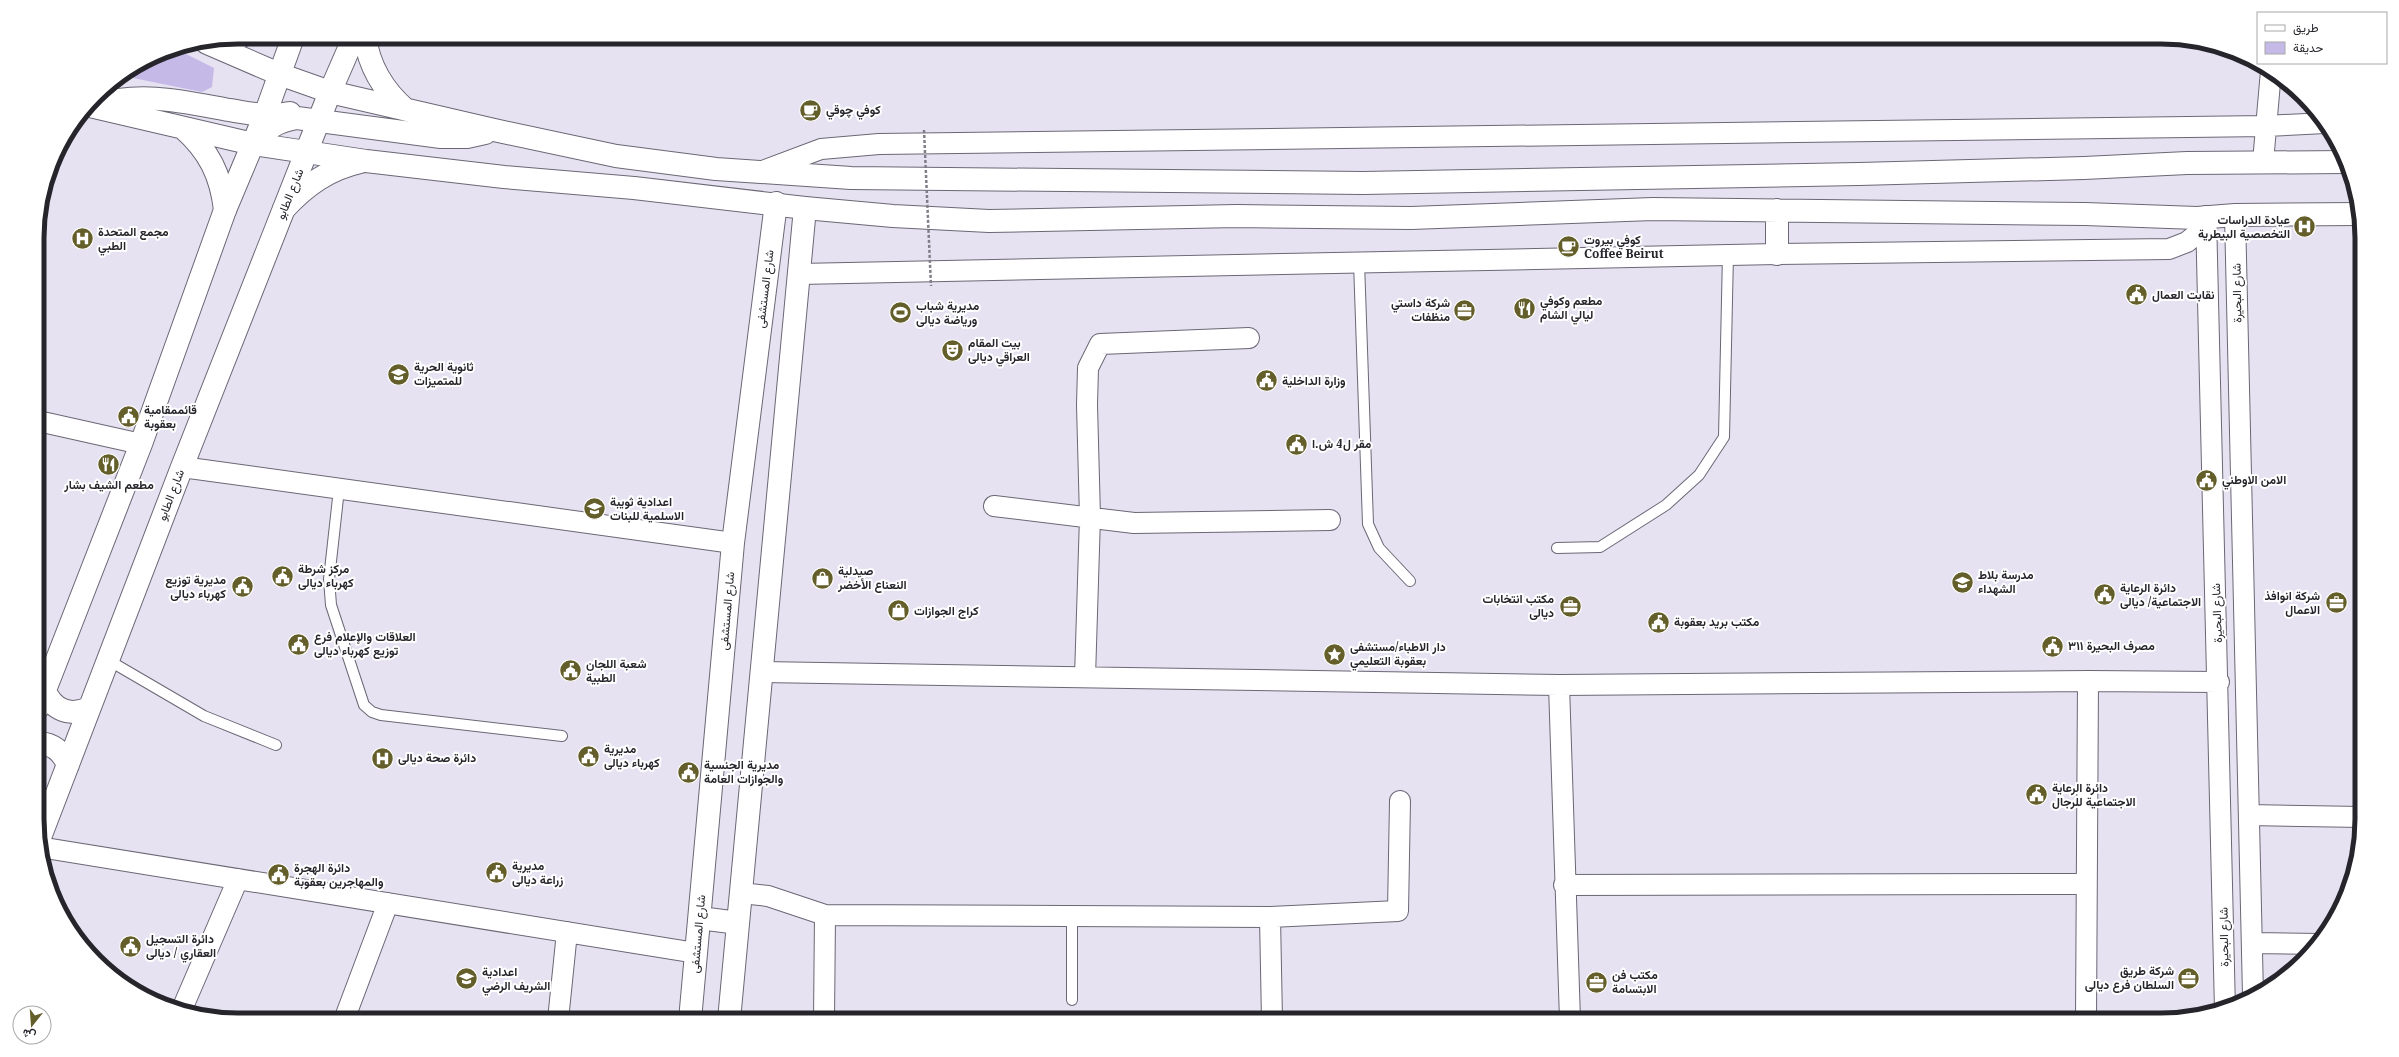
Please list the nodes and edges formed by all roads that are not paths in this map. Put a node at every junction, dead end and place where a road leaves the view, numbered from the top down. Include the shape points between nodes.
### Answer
1 (291, 44) edge
2 (351, 44) edge
3 (367, 44) edge
4 (214, 46) edge
5 (279, 74) junction
6 (2270, 78) edge
7 (330, 92) junction
8 (97, 105) edge
9 (95, 107) edge
10 (406, 110) junction
11 (265, 115) junction
12 (319, 120) junction
13 (2317, 123) edge
14 (2266, 126) junction
15 (183, 128) junction
16 (494, 130) junction
17 (253, 144) junction
18 (307, 152) junction
19 (366, 161) junction
20 (2263, 162) junction
21 (2339, 162) edge
22 (760, 172) junction
23 (776, 203) junction
24 (805, 208) junction
25 (284, 209) junction
26 (225, 210) junction
27 (1777, 210) junction
28 (2353, 214) edge
29 (2235, 215) junction
30 (2202, 217) junction
31 (1728, 254) junction
32 (1777, 254) junction
33 (1359, 262) junction
34 (799, 274) junction
35 (1249, 338) dead end
36 (757, 353) junction
37 (791, 358) junction
38 (44, 422) edge
39 (141, 444) junction
40 (182, 467) junction
41 (339, 489) junction
42 (994, 506) dead end
43 (1090, 517) junction
44 (1330, 520) dead end
45 (734, 544) junction
46 (1557, 548) dead end
47 (1410, 581) dead end
48 (108, 660) junction
49 (761, 672) junction
50 (1086, 677) junction
51 (2088, 681) junction
52 (2218, 682) junction
53 (1559, 684) junction
54 (44, 694) edge
55 (44, 700) edge
56 (90, 708) junction
57 (562, 736) dead end
58 (44, 744) edge
59 (276, 745) dead end
60 (68, 765) junction
61 (1400, 801) dead end
62 (2249, 815) junction
63 (2355, 817) edge
64 (44, 827) edge
65 (47, 848) edge
66 (238, 879) junction
67 (2086, 884) junction
68 (1564, 885) junction
69 (2223, 889) junction
70 (2250, 889) junction
71 (740, 894) junction
72 (388, 903) junction
73 (825, 915) junction
74 (1072, 915) junction
75 (1270, 917) junction
76 (700, 918) junction
77 (738, 923) junction
78 (567, 932) junction
79 (2252, 943) junction
80 (2310, 944) edge
81 (696, 953) junction
82 (2253, 990) edge
83 (1072, 1000) dead end
84 (2225, 1002) edge
85 (184, 1005) edge
86 (347, 1013) edge
87 (559, 1013) edge
88 (691, 1013) edge
89 (730, 1013) edge
90 (824, 1013) edge
91 (1272, 1013) edge
92 (1570, 1013) edge
93 (2086, 1013) edge

1 - 5 main road
2 - 7 main road, شارع الطابو
3 - 10 main road via 372,66 381,83
4 - 5 main road
5 - 7 main road
5 - 11 main road
6 - 14 street
7 - 10 main road
7 - 11 main road via 300,110
7 - 12 main road, شارع الطابو
8 - 11 main road via 149,98
9 - 15 main road
10 - 16 main road
11 - 17 main road
12 - 16 main road via 440,137 468,137
12 - 17 main road via 287,119 268,128
12 - 18 main road, شارع الطابو
13 - 14 street
14 - 20 street
14 - 22 street via 879,144 821,149
15 - 17 main road
15 - 26 main road via 197,140 215,167 223,191
16 - 22 main road via 616,156
17 - 18 main road
17 - 26 main road
18 - 19 main road
18 - 25 main road, شارع الطابو
19 - 23 main road
19 - 25 main road via 329,172 312,182
20 - 21 main road
20 - 22 main road via 1851,174 1363,183 850,178
23 - 24 main road
23 - 36 main road, شارع المستشفى
24 - 27 main road via 989,221 1237,216 1411,218 1654,209
24 - 34 main road
25 - 40 main road, شارع الطابو
26 - 39 main road
27 - 30 main road
27 - 32 main road
28 - 29 main road
29 - 30 main road
29 - 62 street, شارع البحيرة
30 - 32 street via 2198,233 2187,242 2169,250
30 - 52 street, شارع البحيرة
31 - 32 street
31 - 33 street
31 - 46 lane via 1724,437 1699,475 1666,505 1600,547
33 - 34 street
33 - 47 lane via 1368,524 1379,548
34 - 37 main road
35 - 43 street via 1100,344 1088,368
36 - 37 main road via 765,343 779,341 785,345
36 - 45 main road, شارع المستشفى
37 - 49 main road
38 - 39 street
39 - 54 main road
40 - 41 street
40 - 48 main road, شارع الطابو
41 - 45 street
41 - 57 lane via 329,579 331,605 364,705 381,715
42 - 43 street
43 - 44 street via 1134,523
43 - 50 street
45 - 76 main road, شارع المستشفى
48 - 56 main road, شارع الطابو
48 - 59 lane via 204,716
49 - 50 street
49 - 71 main road
50 - 53 street
51 - 52 street
51 - 53 street
51 - 67 street
52 - 69 street, شارع البحيرة
53 - 68 street
55 - 56 main road via 59,709 74,713
56 - 60 main road, شارع الطابو
58 - 60 main road via 60,751
60 - 64 main road, شارع الطابو
61 - 75 street via 1398,911
62 - 63 street
62 - 70 street, شارع البحيرة
65 - 66 street
66 - 72 street
66 - 85 street
67 - 68 street
67 - 93 street
68 - 92 street
69 - 70 street
69 - 84 street, شارع البحيرة
70 - 79 street, شارع البحيرة
71 - 73 street via 768,896
71 - 77 main road
72 - 78 street
72 - 86 street
73 - 74 street
73 - 90 street
74 - 75 street
74 - 83 lane
75 - 91 street
76 - 77 main road
76 - 81 main road, شارع المستشفى
77 - 89 main road
78 - 81 street
78 - 87 street
79 - 80 street
79 - 82 street, شارع البحيرة
81 - 88 main road, شارع المستشفى

